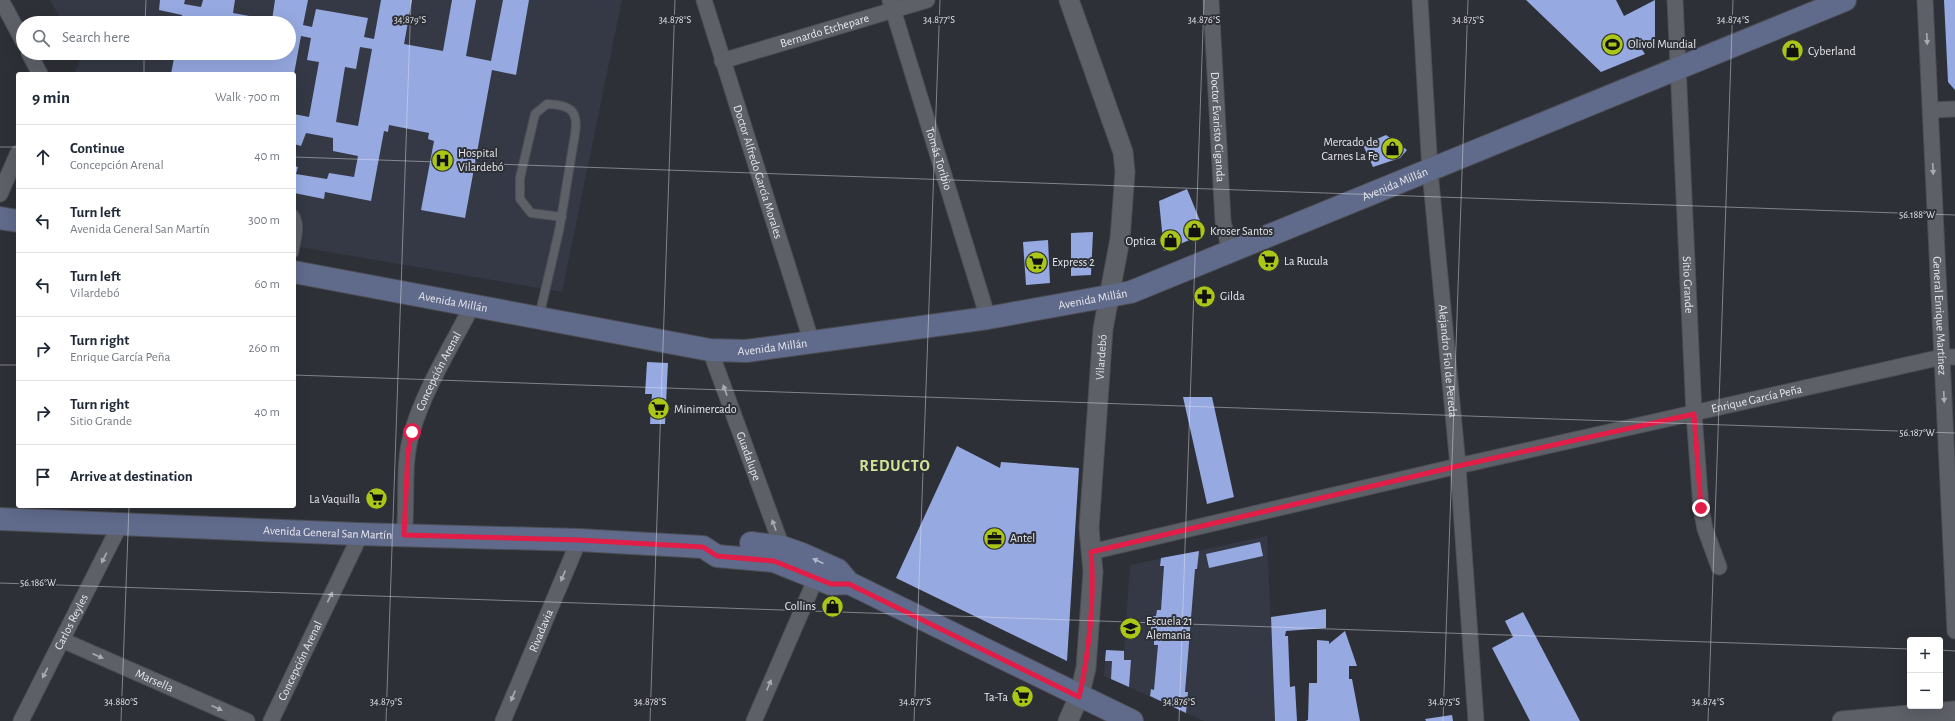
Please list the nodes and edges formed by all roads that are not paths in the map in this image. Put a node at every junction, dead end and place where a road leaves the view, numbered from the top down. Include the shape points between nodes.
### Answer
1 (2, 0) edge
2 (704, 0) edge
3 (927, 0) edge
4 (1069, 0) edge
5 (1211, 0) edge
6 (1420, 0) edge
7 (1675, 0) edge
8 (1845, 0) edge
9 (1925, 0) edge
10 (892, 5) edge
11 (16, 27) edge
12 (33, 60) edge
13 (722, 61) junction
14 (1678, 67) junction
15 (39, 72) edge
16 (1955, 109) edge
17 (1931, 110) junction
18 (16, 158) edge
19 (1430, 171) junction
20 (0, 194) edge
21 (296, 217) edge
22 (562, 217) junction
23 (0, 218) edge
24 (16, 221) edge
25 (296, 244) edge
26 (1230, 252) junction
27 (296, 272) edge
28 (1110, 297) junction
29 (472, 306) junction
30 (539, 318) junction
31 (988, 318) junction
32 (812, 343) junction
33 (710, 350) junction
34 (1949, 357) edge
35 (1694, 414) junction
36 (1458, 466) junction
37 (0, 519) edge
38 (121, 523) junction
39 (357, 534) junction
40 (404, 535) junction
41 (578, 540) junction
42 (1091, 552) junction
43 (778, 554) junction
44 (1720, 567) dead end
45 (816, 578) junction
46 (849, 584) junction
47 (1955, 631) edge
48 (62, 640) junction
49 (1079, 697) junction
50 (1955, 712) edge
51 (20, 721) edge
52 (247, 721) edge
53 (271, 721) edge
54 (503, 721) edge
55 (754, 721) edge
56 (1068, 721) edge
57 (1132, 721) edge
58 (1476, 721) edge
59 (1842, 721) edge

1 - 11 street
2 - 13 street, Doctor Alfredo García Morales
3 - 10 street, Bernardo Etchepare
4 - 28 street, Vilardebó via 1123,152 1120,239
5 - 26 street, Doctor Evaristo Ciganda via 1223,221
6 - 19 street, Alejandro Fiol de Pereda
7 - 14 street, Sitio Grande
8 - 14 main road, Avenida Millán
9 -> 17 street, General Enrique Martínez
10 - 13 street, Bernardo Etchepare
10 - 31 street, Tomás Toribio
12 - 15 street
13 - 32 street, Doctor Alfredo García Morales
14 - 19 main road, Avenida Millán
14 - 35 street, Sitio Grande
16 - 17 street
17 -> 34 street, General Enrique Martínez
18 - 20 street
19 - 26 main road, Avenida Millán
19 - 36 street, Alejandro Fiol de Pereda
21 - 25 lane
22 - 22 lane via 577,122 573,112 564,105 547,104 535,114 520,178 520,199 531,213
22 - 30 lane
23 - 24 main road
26 - 28 main road, Avenida Millán via 1131,292
27 - 29 main road, Avenida Millán
28 - 31 main road, Avenida Millán
28 - 42 street, Vilardebó via 1103,329 1088,528
29 - 30 main road, Avenida Millán
29 - 40 street, Concepción Arenal via 424,402 412,432 408,452
30 - 33 main road, Avenida Millán
31 - 32 main road, Avenida Millán
32 - 33 main road, Avenida Millán via 746,352
43 -> 33 street, Guadalupe
34 - 35 street, Enrique García Peña
34 -> 47 street, General Enrique Martínez
35 - 36 street, Enrique García Peña
35 - 44 street, Sitio Grande via 1701,508 1705,530
36 - 42 street, Enrique García Peña
36 - 58 street, Alejandro Fiol de Pereda
37 - 38 main road, Avenida General San Martín
38 - 39 main road, Avenida General San Martín
38 -> 48 street, Carlos Reyles
39 - 40 main road, Avenida General San Martín
53 -> 39 street, Concepción Arenal via 357,542
40 - 41 main road, Avenida General San Martín
41 - 43 main road, Avenida General San Martín via 703,547 716,541 757,543
41 -> 54 street, Rivadavia
42 - 49 street, Vilardebó via 1093,572 1086,668
43 - 45 main road, Avenida General San Martín
46 -> 43 main road, Avenida General San Martín via 838,570
45 - 46 main road, Avenida General San Martín via 831,584
55 -> 45 street
46 - 49 main road, Avenida General San Martín
48 -> 51 street, Carlos Reyles
48 -> 52 street, Marsella
49 - 56 street, Vilardebó
49 - 57 main road, Avenida General San Martín
50 - 59 street

